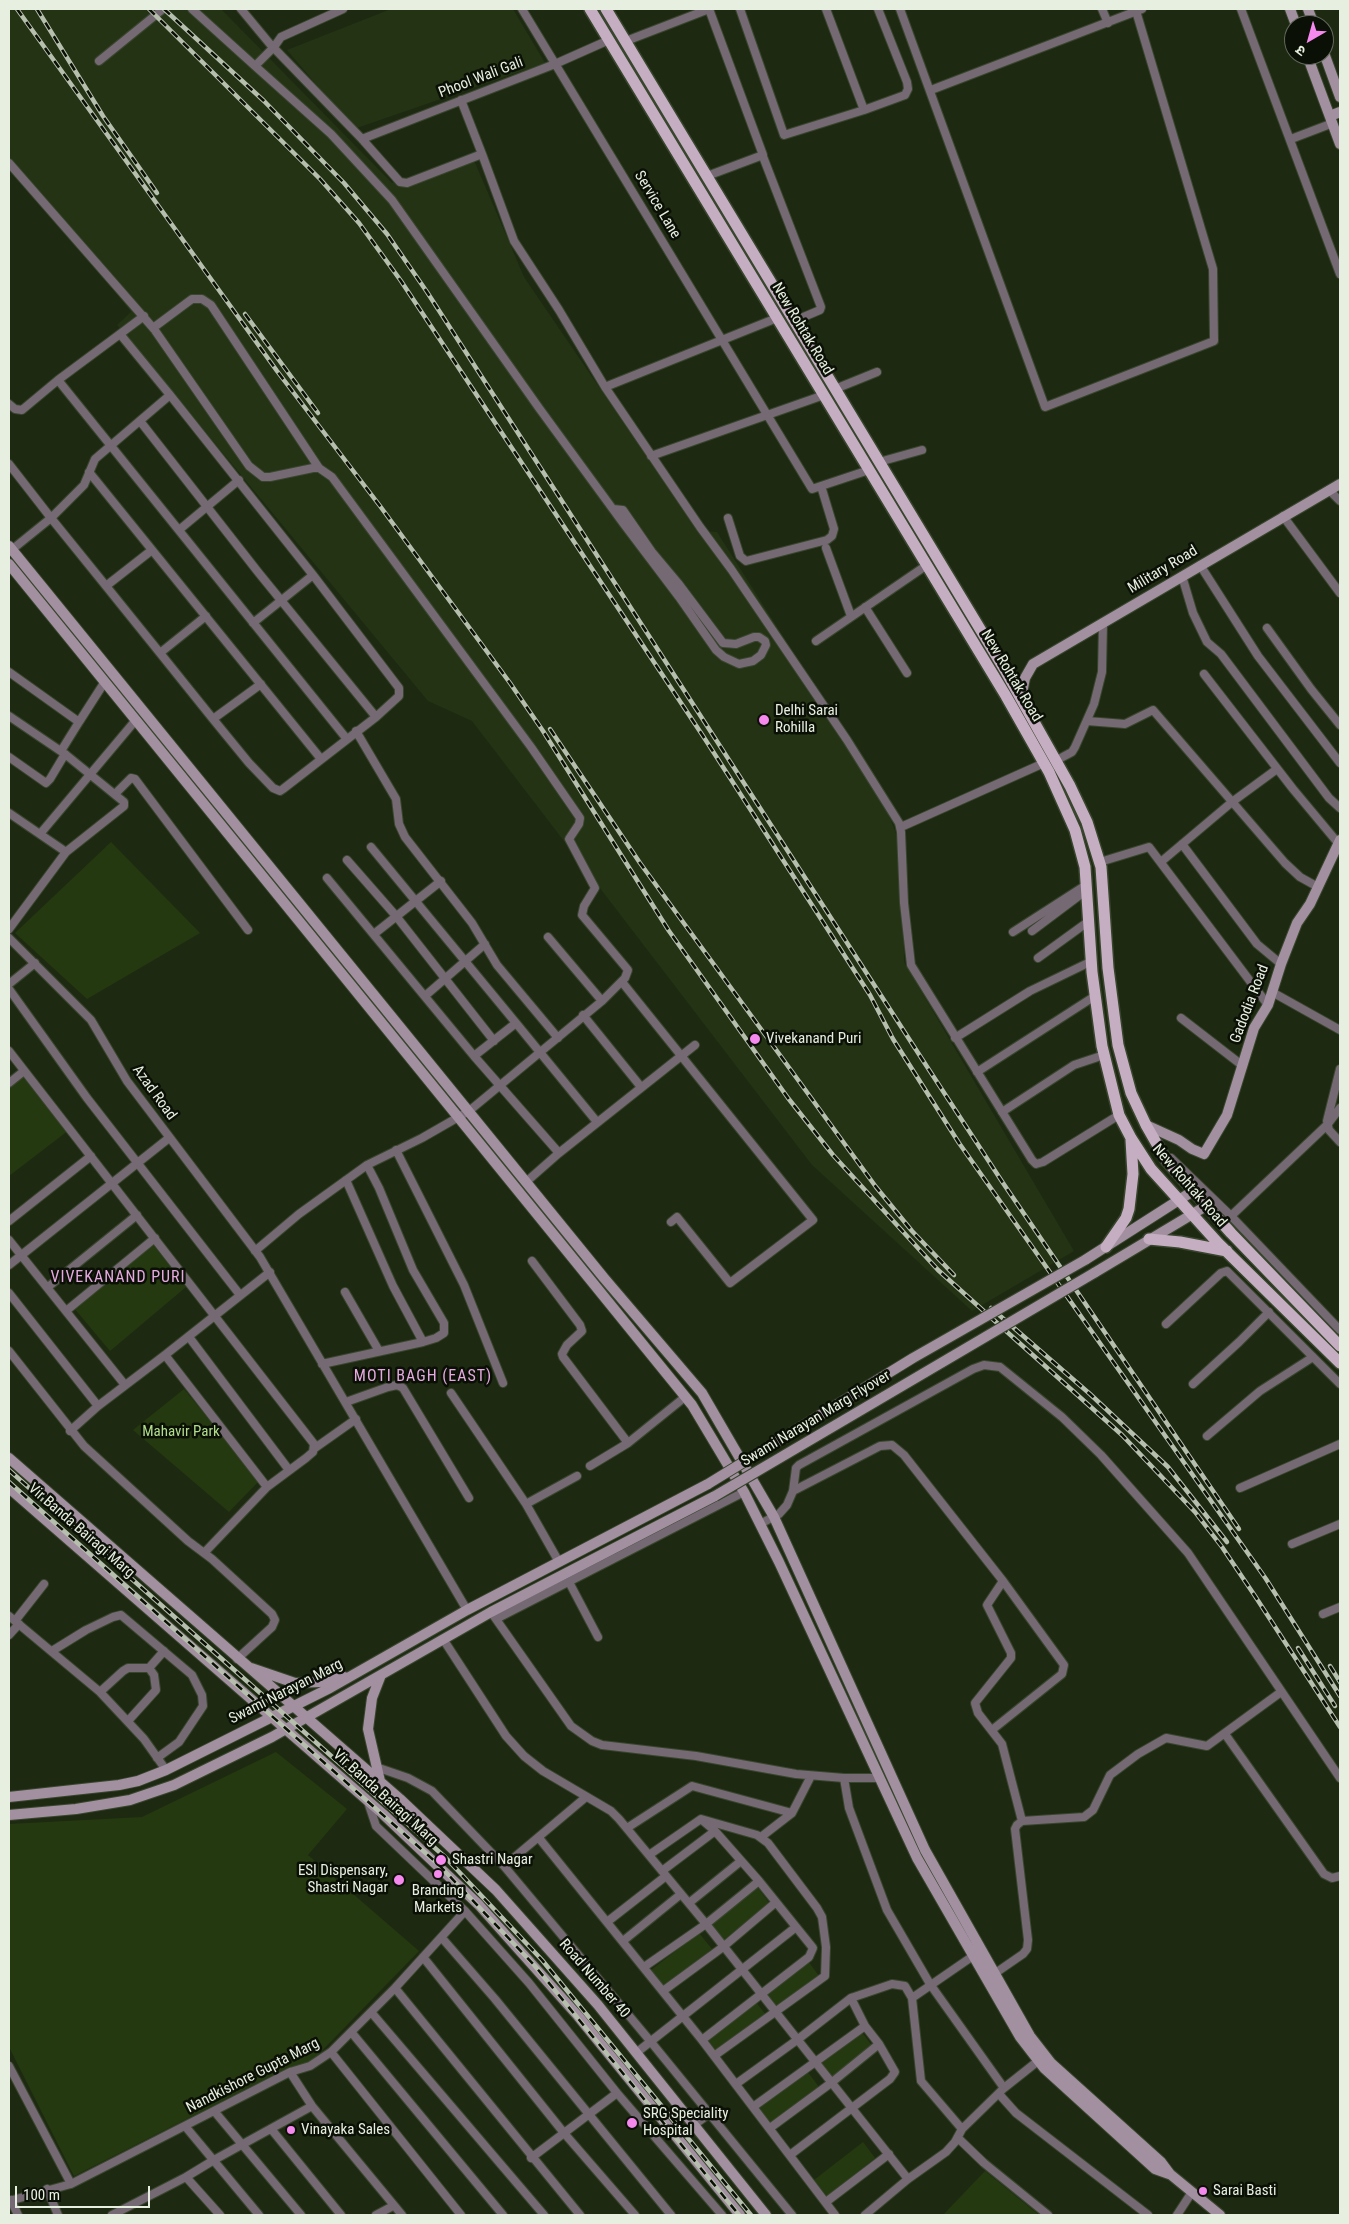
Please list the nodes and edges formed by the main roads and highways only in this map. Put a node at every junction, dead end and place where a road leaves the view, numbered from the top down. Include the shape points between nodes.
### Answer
1 (590, 9) edge
2 (606, 9) edge
3 (1131, 1138) junction
4 (1149, 1239) road end
5 (1106, 1247) road end
6 (1227, 1251) junction
7 (1340, 1346) edge
8 (1340, 1363) edge

1 - 3 main road, New Rohtak Road via 1044,763 1075,830 1085,867 1095,996 1104,1055 1119,1115
2 - 7 main road, New Rohtak Road via 1057,760 1087,822 1100,862 1118,1045 1131,1093 1166,1160
3 - 5 main road via 1133,1174 1129,1209
3 - 6 main road, New Rohtak Road via 1151,1169
4 - 6 main road
6 - 8 main road, New Rohtak Road

